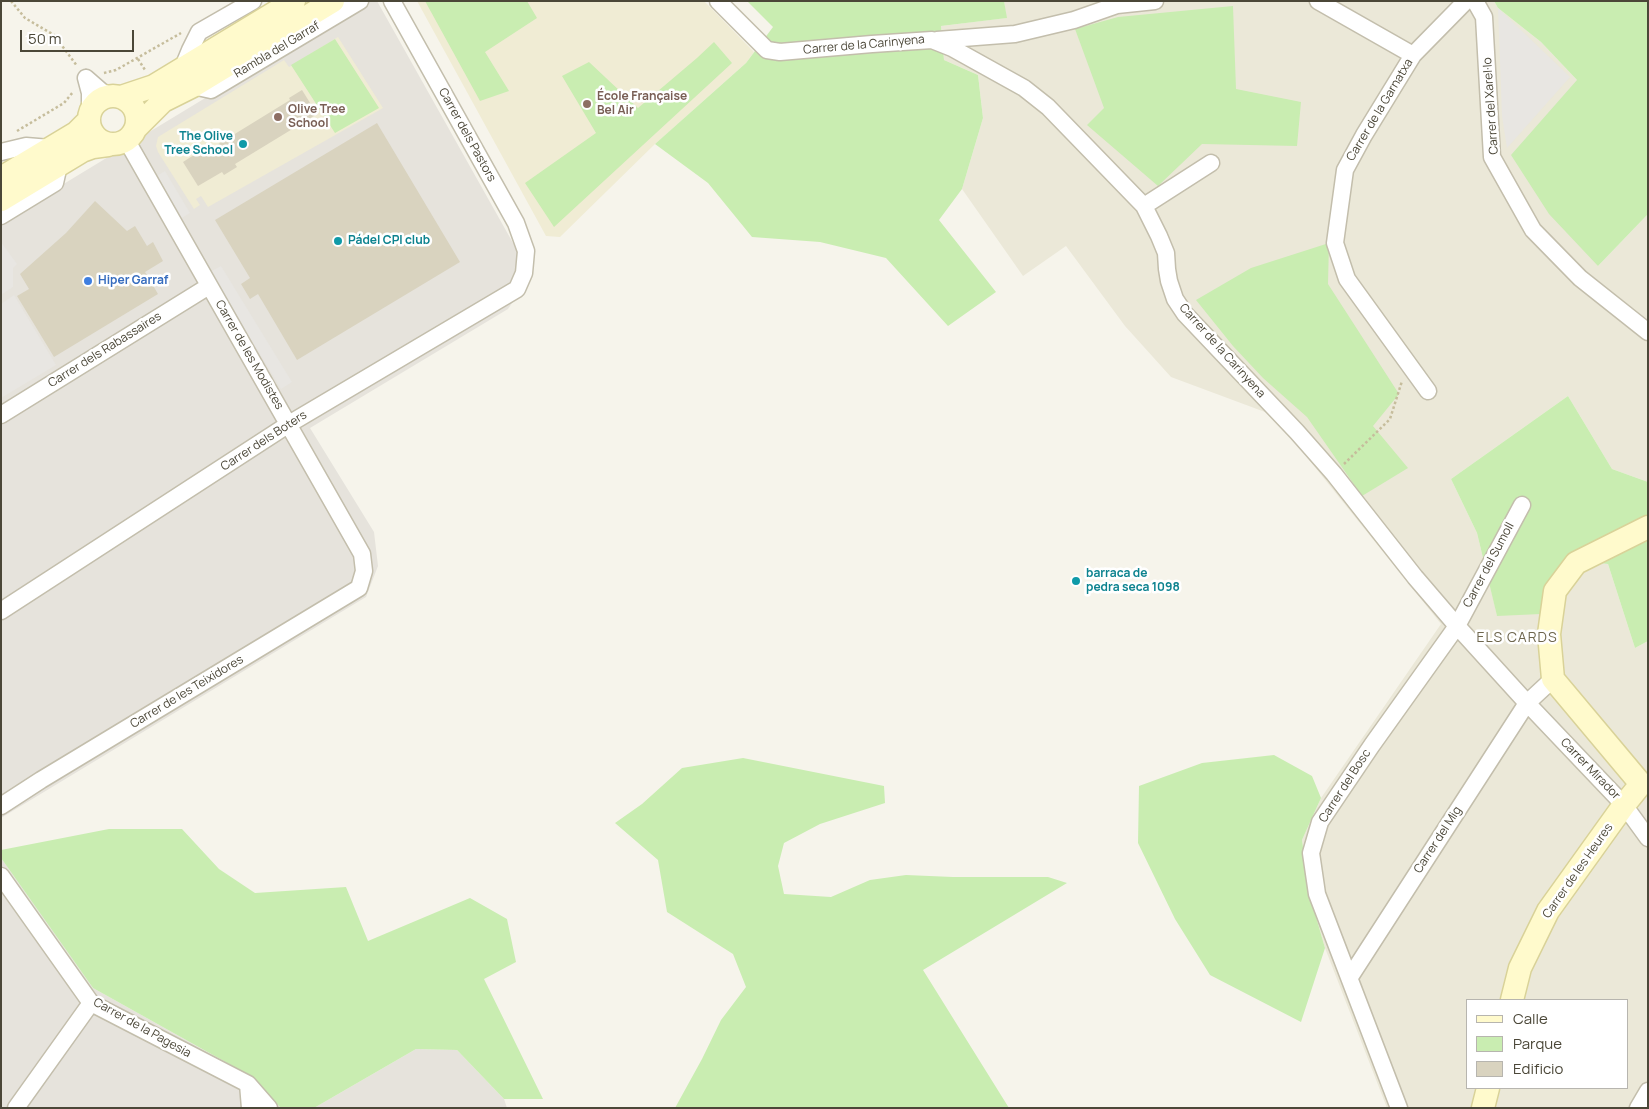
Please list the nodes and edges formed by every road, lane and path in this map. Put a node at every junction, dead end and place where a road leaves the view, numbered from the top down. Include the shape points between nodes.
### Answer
1 (11, 1) edge
2 (253, 1) edge
3 (294, 1) edge
4 (333, 1) edge
5 (360, 1) edge
6 (392, 1) edge
7 (718, 1) edge
8 (1155, 1) edge
9 (1318, 1) edge
10 (1466, 1) edge
11 (1475, 1) edge
12 (186, 30) dead end
13 (932, 40) junction
14 (1413, 55) junction
15 (188, 77) junction
16 (86, 78) junction
17 (117, 97) junction
18 (89, 117) junction
19 (17, 131) dead end
20 (124, 137) junction
21 (1, 152) edge
22 (54, 157) junction
23 (1211, 163) dead end
24 (1, 178) edge
25 (1, 200) edge
26 (1144, 206) junction
27 (1, 216) edge
28 (524, 273) joint
29 (209, 286) junction
30 (1648, 332) edge
31 (1408, 362) junction
32 (1428, 391) dead end
33 (1, 415) edge
34 (289, 424) junction
35 (1334, 474) junction
36 (1522, 505) dead end
37 (1648, 527) edge
38 (364, 571) joint
39 (1, 611) edge
40 (1457, 626) junction
41 (1553, 679) junction
42 (1527, 704) junction
43 (1646, 782) edge
44 (1624, 805) junction
45 (1, 806) edge
46 (1648, 838) edge
47 (1, 876) edge
48 (1350, 977) junction
49 (1512, 999) edge
50 (91, 1003) junction
51 (248, 1084) junction
52 (1488, 1089) edge
53 (1648, 1091) edge
54 (16, 1108) edge
55 (250, 1108) edge
56 (269, 1108) edge
57 (1399, 1108) edge
58 (1482, 1108) edge
59 (1638, 1108) edge

1 - 16 path via 25,18 54,35
2 - 15 street via 199,32 190,50
3 - 15 street, Rambla del Garraf
4 - 15 street, Rambla del Garraf
5 - 15 street, Rambla del Garraf via 211,90
6 - 28 street, Carrer dels Pastors via 516,223 526,251
7 - 13 street, Carrer de la Carinyena via 767,50 780,52
8 - 13 street via 1117,5 1074,20 1015,34
9 - 14 street
10 - 14 street, Carrer de la Garnatxa
11 - 30 street, Carrer del Xarel·lo via 1484,17 1492,157 1533,230 1580,278
12 - 16 path via 116,70
13 - 26 street, Carrer de la Carinyena via 1024,88 1048,107
14 - 31 street, Carrer de la Garnatxa via 1345,170 1336,244 1347,280
15 - 17 street, Rambla del Garraf
15 - 20 street, Rambla del Garraf
16 - 17 street via 102,92
16 - 18 street via 90,93
16 - 19 path via 64,103
17 - 18 street via 103,98 96,103
17 - 20 street via 129,102 136,112
18 - 20 street via 91,132 96,139
18 - 22 street
20 - 22 street
20 - 29 street, Carrer de les Modistes
21 - 22 street via 26,146
22 - 24 street
22 - 25 street
22 - 27 street via 55,183
23 - 26 street
26 - 35 street, Carrer de la Carinyena via 1160,236 1166,253 1169,282 1185,314
28 - 34 street, Carrer dels Boters via 517,289
29 - 33 street, Carrer dels Rabassaires
29 - 34 street, Carrer de les Modistes
31 - 32 street, Carrer de la Garnatxa
31 - 35 path via 1390,419
34 - 38 street, Carrer de les Modistes via 362,554
34 - 39 street, Carrer dels Boters
35 - 40 street, Carrer de la Carinyena
36 - 40 street, Carrer del Sumoll
37 - 41 street via 1576,563 1555,591 1549,634
38 - 45 street, Carrer de les Teixidores via 359,588
40 - 42 street, Carrer de la Carinyena
40 - 48 street, Carrer del Bosc via 1320,822 1311,853 1317,894
41 - 42 street, Carrer del Mig
41 - 43 street
42 - 44 street, Carrer Mirador
42 - 48 street, Carrer del Mig
43 - 44 street, Carrer de les Heures
44 - 46 street, Carrer Mirador
44 - 49 street, Carrer de les Heures via 1548,911 1520,968
47 - 50 street, Carrer de la Pagesia
48 - 57 street, Carrer del Bosc
50 - 51 street, Carrer de la Pagesia
50 - 54 street
51 - 55 street
51 - 56 street, Carrer de la Pagesia
52 - 58 street
53 - 59 street

